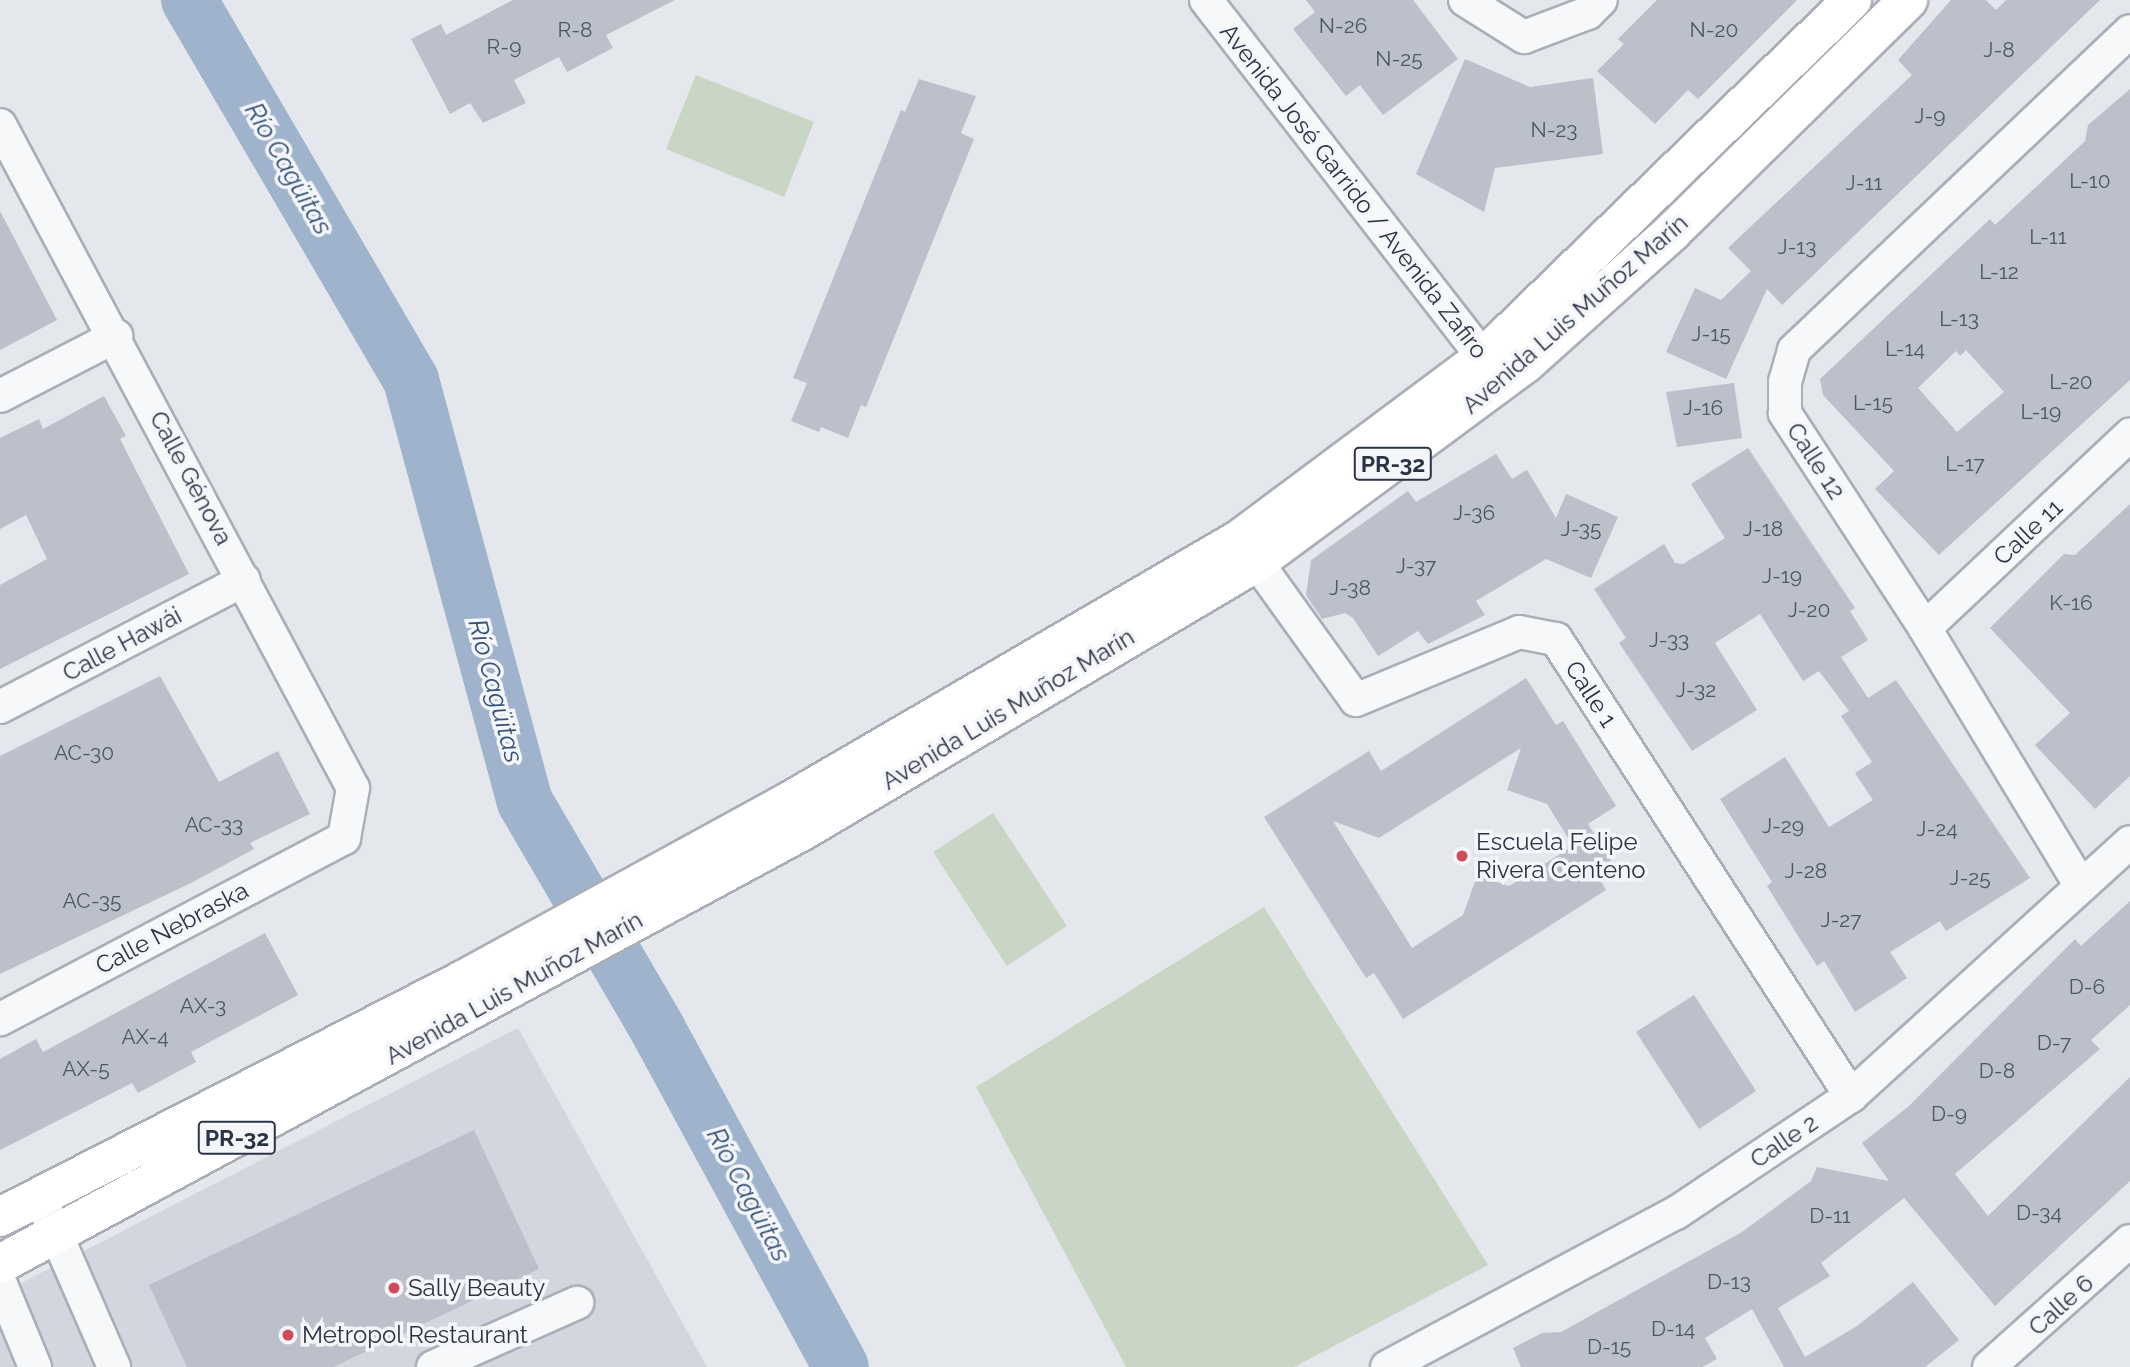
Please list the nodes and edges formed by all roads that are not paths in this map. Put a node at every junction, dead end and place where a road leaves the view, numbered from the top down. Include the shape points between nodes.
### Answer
1 (1206, 0) edge
2 (1465, 0) edge
3 (1601, 0) edge
4 (1852, 0) edge
5 (1908, 0) edge
6 (2130, 31) edge
7 (0, 125) edge
8 (116, 336) junction
9 (1493, 370) junction
10 (0, 396) edge
11 (2130, 435) edge
12 (1249, 550) junction
13 (244, 580) junction
14 (1925, 628) junction
15 (0, 707) edge
16 (344, 838) joint
17 (2130, 842) edge
18 (2081, 886) junction
19 (467, 995) junction
20 (0, 1018) edge
21 (1851, 1096) junction
22 (41, 1197) junction
23 (0, 1217) edge
24 (55, 1234) junction
25 (2130, 1241) edge
26 (0, 1264) edge
27 (0, 1282) edge
28 (577, 1303) dead end
29 (35, 1367) edge
30 (114, 1367) edge
31 (433, 1367) edge
32 (1387, 1367) edge
33 (1989, 1367) edge

1 - 9 street, Avenida José Garrido / Avenida Zafiro
2 - 3 street via 1524,37 1588,13
4 - 9 main road, Avenida Luis Muñoz Marín / PR-32
5 - 9 main road, Avenida Luis Muñoz Marín / PR-32 via 1672,232
6 - 14 street, Calle 12 via 1794,350 1785,382 1785,414
7 - 8 street, Calle Génova
8 - 10 street
8 - 13 street, Calle Génova
9 - 12 main road, Avenida Luis Muñoz Marín / PR-32
11 - 14 street, Calle 11
12 - 19 main road, Avenida Luis Muñoz Marín / PR-32 via 797,816
12 - 21 street, Calle 1 via 1356,700 1519,632 1556,639
13 - 15 street, Calle Hawái
13 - 16 street, Calle Génova via 353,789
14 - 18 street, Calle 12
16 - 20 street, Calle Nebraska
17 - 18 street, Calle 2
18 - 21 street, Calle 2
19 - 22 main road, Avenida Luis Muñoz Marín / PR-32
19 - 24 main road, Avenida Luis Muñoz Marín / PR-32
21 - 32 street, Calle 2 via 1676,1213
22 - 23 main road, Avenida Luis Muñoz Marín / PR-32
22 - 24 street
24 - 26 main road, Avenida Luis Muñoz Marín / PR-32
24 - 30 street
25 - 33 street, Calle 6
27 - 29 street
28 - 31 street

